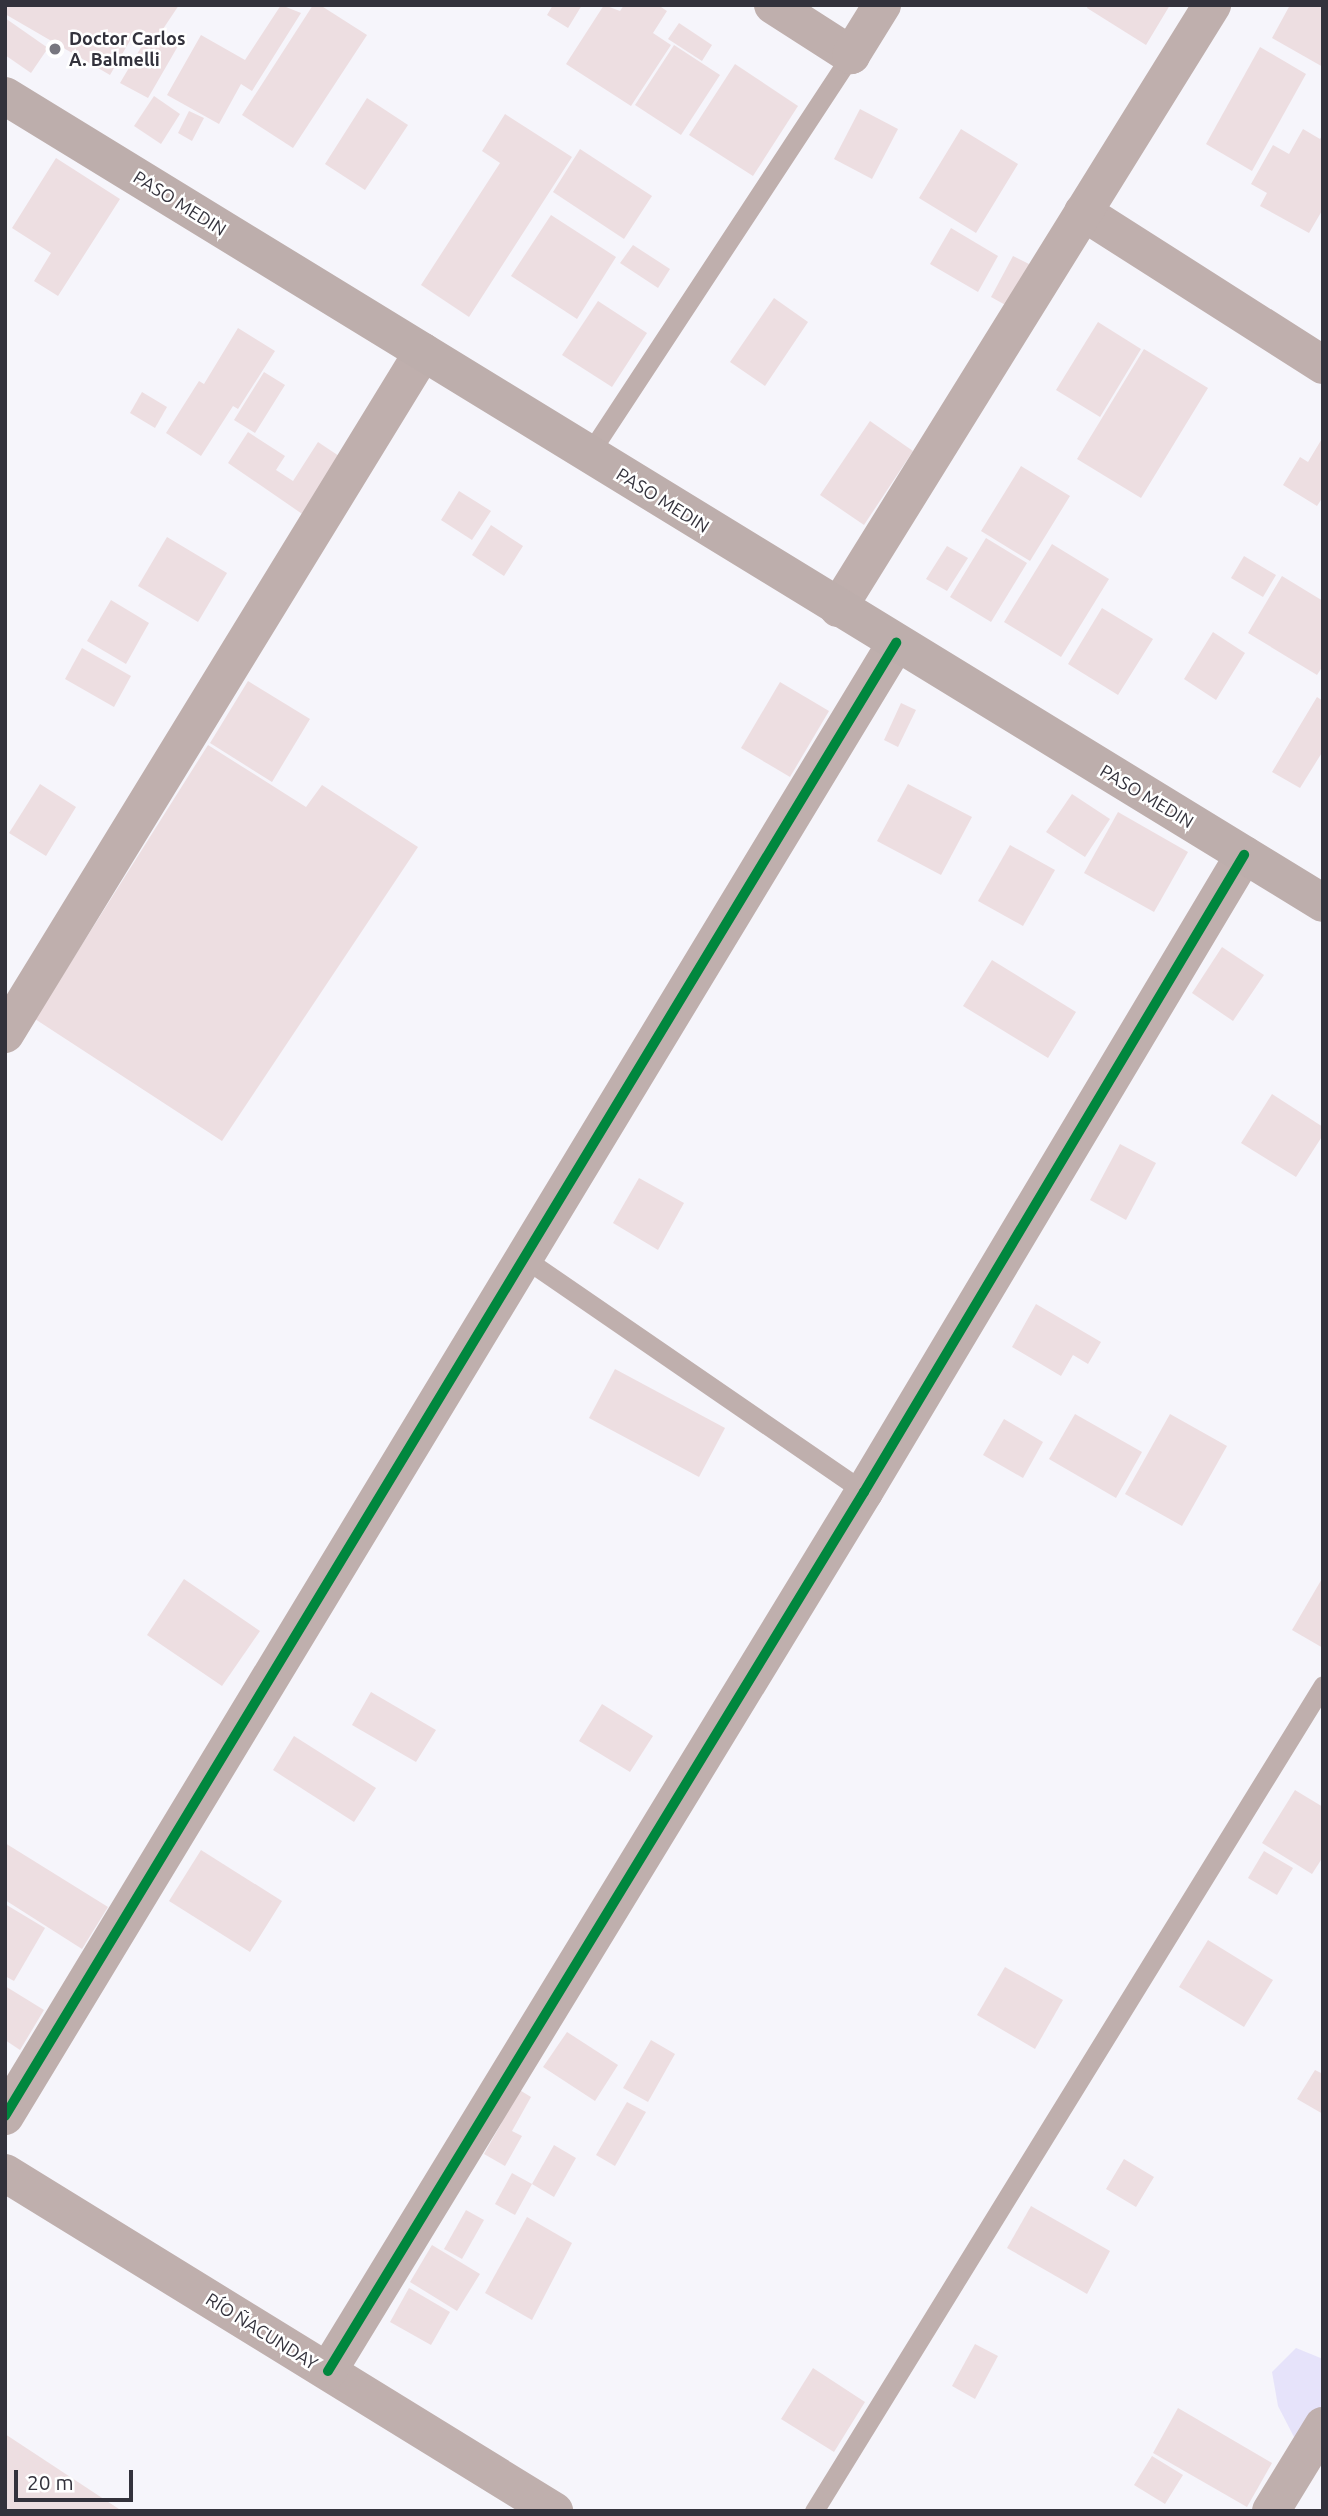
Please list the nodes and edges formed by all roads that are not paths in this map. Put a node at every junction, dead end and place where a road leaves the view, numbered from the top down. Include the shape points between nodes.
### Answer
1 (772, 5) edge
2 (882, 5) edge
3 (1212, 5) edge
4 (851, 55) junction
5 (5, 96) edge
6 (1083, 212) junction
7 (423, 352) junction
8 (1323, 365) edge
9 (589, 454) junction
10 (838, 608) junction
11 (896, 643) junction
12 (1244, 855) junction
13 (1323, 903) edge
14 (5, 1034) edge
15 (524, 1258) junction
16 (864, 1492) junction
17 (1323, 1685) edge
18 (5, 2116) edge
19 (5, 2173) edge
20 (328, 2371) junction
21 (1323, 2427) edge
22 (554, 2511) edge
23 (814, 2511) edge
24 (1271, 2511) edge

1 - 4 street
2 - 4 street
3 - 6 street
4 - 9 lane
5 - 7 street, PASO MEDIN
6 - 8 street
6 - 10 street
7 - 9 street, PASO MEDIN
7 - 14 street
9 - 10 street, PASO MEDIN
10 - 11 street, PASO MEDIN
11 - 12 street, PASO MEDIN
11 - 15 street
12 - 13 street, PASO MEDIN
12 - 16 street
15 - 16 lane
15 - 18 street
16 - 20 street
17 - 23 lane
19 - 20 street, RÍO ÑACUNDAY
20 - 22 street, RÍO ÑACUNDAY
21 - 24 street

